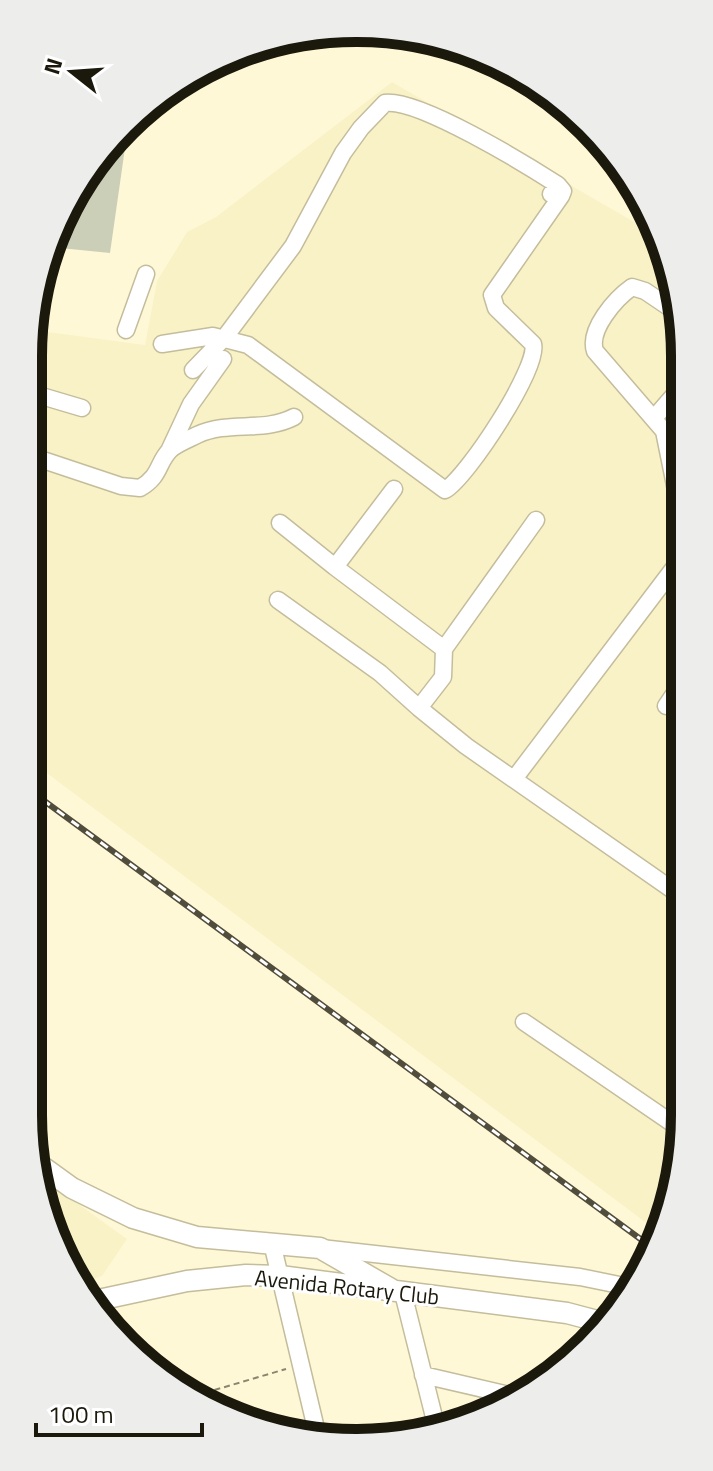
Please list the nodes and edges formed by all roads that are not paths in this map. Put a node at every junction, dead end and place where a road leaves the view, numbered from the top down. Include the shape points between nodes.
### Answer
1 (558, 185) junction
2 (546, 202) dead end
3 (146, 274) dead end
4 (667, 306) edge
5 (126, 330) dead end
6 (225, 337) junction
7 (162, 344) dead end
8 (223, 359) dead end
9 (193, 370) dead end
10 (42, 396) edge
11 (671, 399) edge
12 (82, 408) dead end
13 (294, 417) dead end
14 (655, 417) junction
15 (169, 451) junction
16 (42, 460) edge
17 (671, 462) edge
18 (394, 489) dead end
19 (536, 520) dead end
20 (280, 523) dead end
21 (335, 567) junction
22 (671, 572) edge
23 (278, 600) dead end
24 (444, 649) junction
25 (671, 699) edge
26 (666, 706) dead end
27 (419, 708) junction
28 (514, 779) junction
29 (671, 889) edge
30 (524, 1022) dead end
31 (671, 1122) edge
32 (47, 1170) edge
33 (272, 1243) junction
34 (320, 1248) junction
35 (280, 1276) junction
36 (308, 1282) junction
37 (620, 1285) edge
38 (399, 1292) junction
39 (102, 1299) edge
40 (594, 1320) edge
41 (423, 1375) junction
42 (502, 1393) edge
43 (434, 1419) edge
44 (315, 1426) edge

1 - 2 street
1 - 6 street via 442,121 385,103 343,153 293,246
1 - 6 street via 561,196 492,295 496,308 533,344 534,358 493,431 445,490 259,352
3 - 5 street
4 - 14 street via 632,287 594,332 595,351
6 - 7 street
6 - 9 street
8 - 15 street via 191,404
10 - 12 street
11 - 14 street
13 - 15 street via 269,427 212,429
14 - 17 street
15 - 16 street via 160,471 140,488
18 - 21 street
19 - 24 street
20 - 21 street
21 - 24 street
22 - 28 street
23 - 27 street via 380,673
24 - 27 street via 443,677
25 - 26 street
27 - 28 street
28 - 29 street
30 - 31 street
32 - 33 main road via 133,1218 197,1237
33 - 34 main road
33 - 35 street
34 - 36 main road via 324,1261
34 - 37 street
34 - 38 main road
35 - 36 main road, Avenida Rotary Club
35 - 39 main road, Avenida Rotary Club via 222,1275
35 - 44 street
36 - 38 main road, Avenida Rotary Club
38 - 40 main road, Avenida Rotary Club
38 - 41 street
41 - 42 street
41 - 43 street

